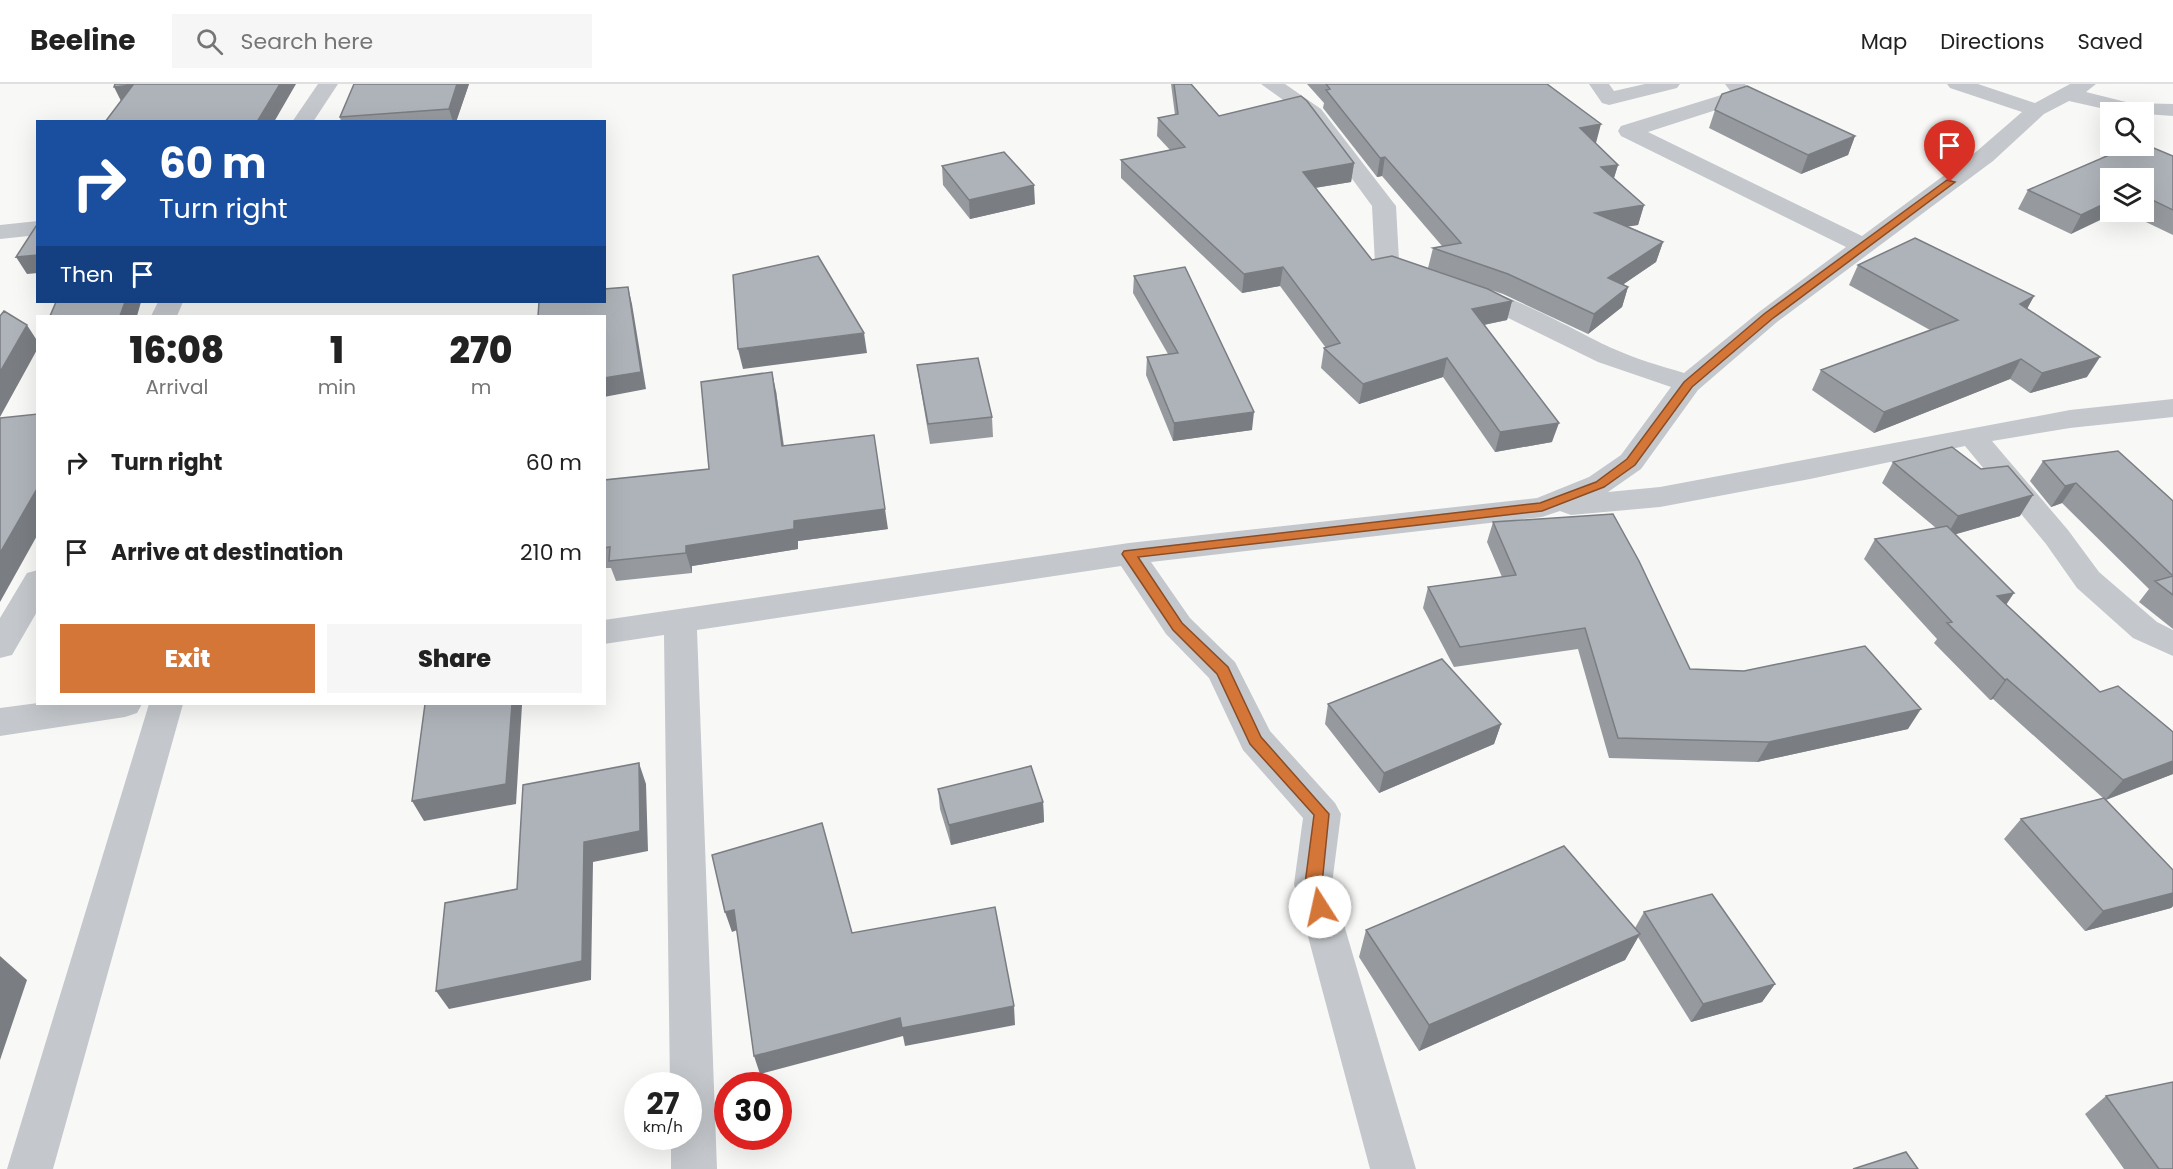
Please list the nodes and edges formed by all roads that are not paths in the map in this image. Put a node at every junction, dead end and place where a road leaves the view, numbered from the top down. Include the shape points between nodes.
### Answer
1 (328, 84) edge
2 (1271, 84) edge
3 (1599, 84) edge
4 (1670, 84) edge
5 (1735, 84) edge
6 (1957, 84) edge
7 (2075, 89) edge
8 (2173, 110) edge
9 (2037, 111) junction
10 (303, 120) edge
11 (36, 228) edge
12 (0, 232) edge
13 (1863, 246) junction
14 (1688, 384) junction
15 (2173, 408) edge
16 (1972, 436) junction
17 (1542, 507) junction
18 (1129, 554) junction
19 (36, 583) edge
20 (680, 621) junction
21 (606, 632) edge
22 (2173, 644) edge
23 (0, 646) edge
24 (118, 705) edge
25 (166, 705) edge
26 (0, 722) edge
27 (30, 1169) edge
28 (694, 1169) edge
29 (1393, 1169) edge

1 - 10 street
2 - 14 street via 1314,113 1384,206 1387,264 1493,301 1607,356
3 - 4 street via 1609,99
5 - 13 street via 1743,95 1629,131
6 - 9 street
7 - 8 street via 2130,109
7 - 9 street
9 - 13 street via 1985,156
11 - 12 street
13 - 14 street via 1768,316
14 - 17 street via 1631,462 1600,484
15 - 16 street via 2070,419
16 - 17 street via 1660,497
16 - 22 street via 2088,580 2145,630
17 - 18 street
18 - 20 street
18 - 29 street via 1178,626 1223,670 1256,740 1322,814 1314,884
19 - 23 street
20 - 21 street
20 - 28 street
24 - 26 street
25 - 27 street

